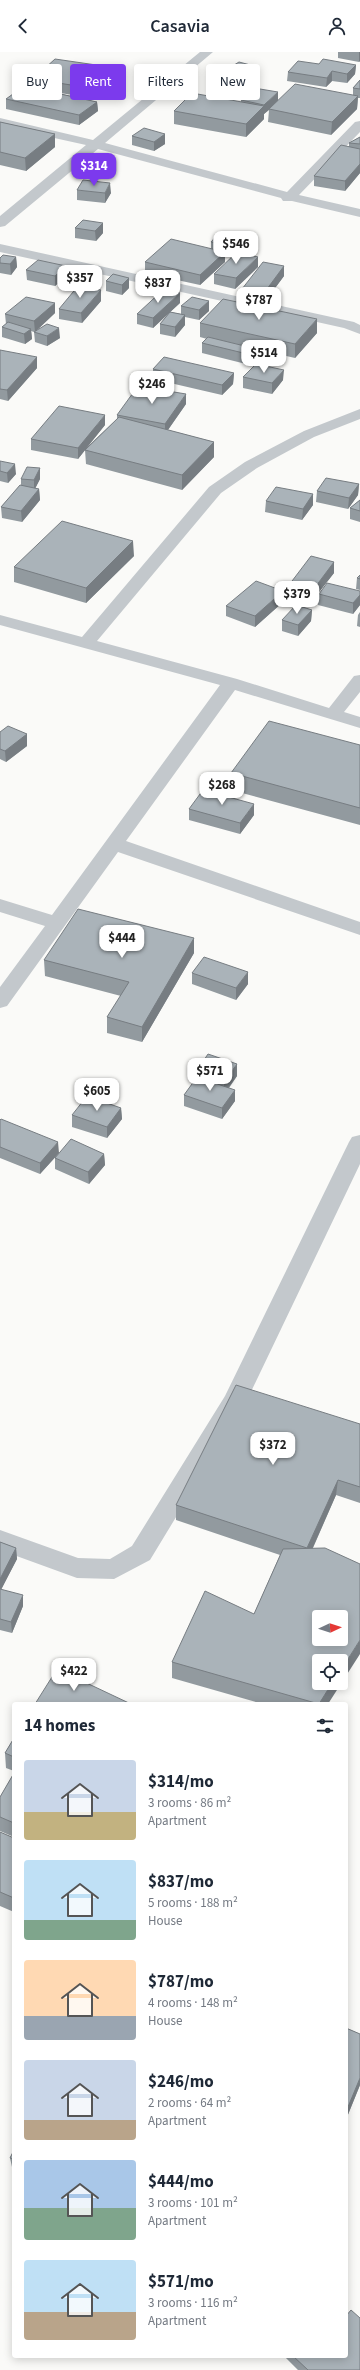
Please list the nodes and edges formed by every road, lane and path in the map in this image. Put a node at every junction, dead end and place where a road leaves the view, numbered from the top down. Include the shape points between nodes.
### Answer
1 (207, 52) edge
2 (0, 122) edge
3 (360, 125) edge
4 (95, 144) junction
5 (288, 198) junction
6 (360, 214) edge
7 (0, 223) edge
8 (0, 248) edge
9 (360, 330) edge
10 (360, 414) edge
11 (0, 620) edge
12 (86, 643) junction
13 (360, 680) edge
14 (231, 683) junction
15 (333, 715) junction
16 (360, 723) edge
17 (114, 844) junction
18 (0, 905) edge
19 (57, 922) junction
20 (360, 929) edge
21 (0, 1001) edge
22 (360, 1142) edge
23 (0, 1540) edge

1 - 4 street
2 - 4 street
3 - 5 street
4 - 5 street
4 - 7 street
5 - 6 street
8 - 9 street via 349,325
10 - 12 street via 309,434 251,465 215,490
11 - 12 street
12 - 14 street
13 - 15 street
14 - 15 street
14 - 17 street
15 - 16 street
17 - 19 street
17 - 20 street
18 - 19 street
19 - 21 street
22 - 23 street via 235,1400 141,1553 114,1569 78,1568

